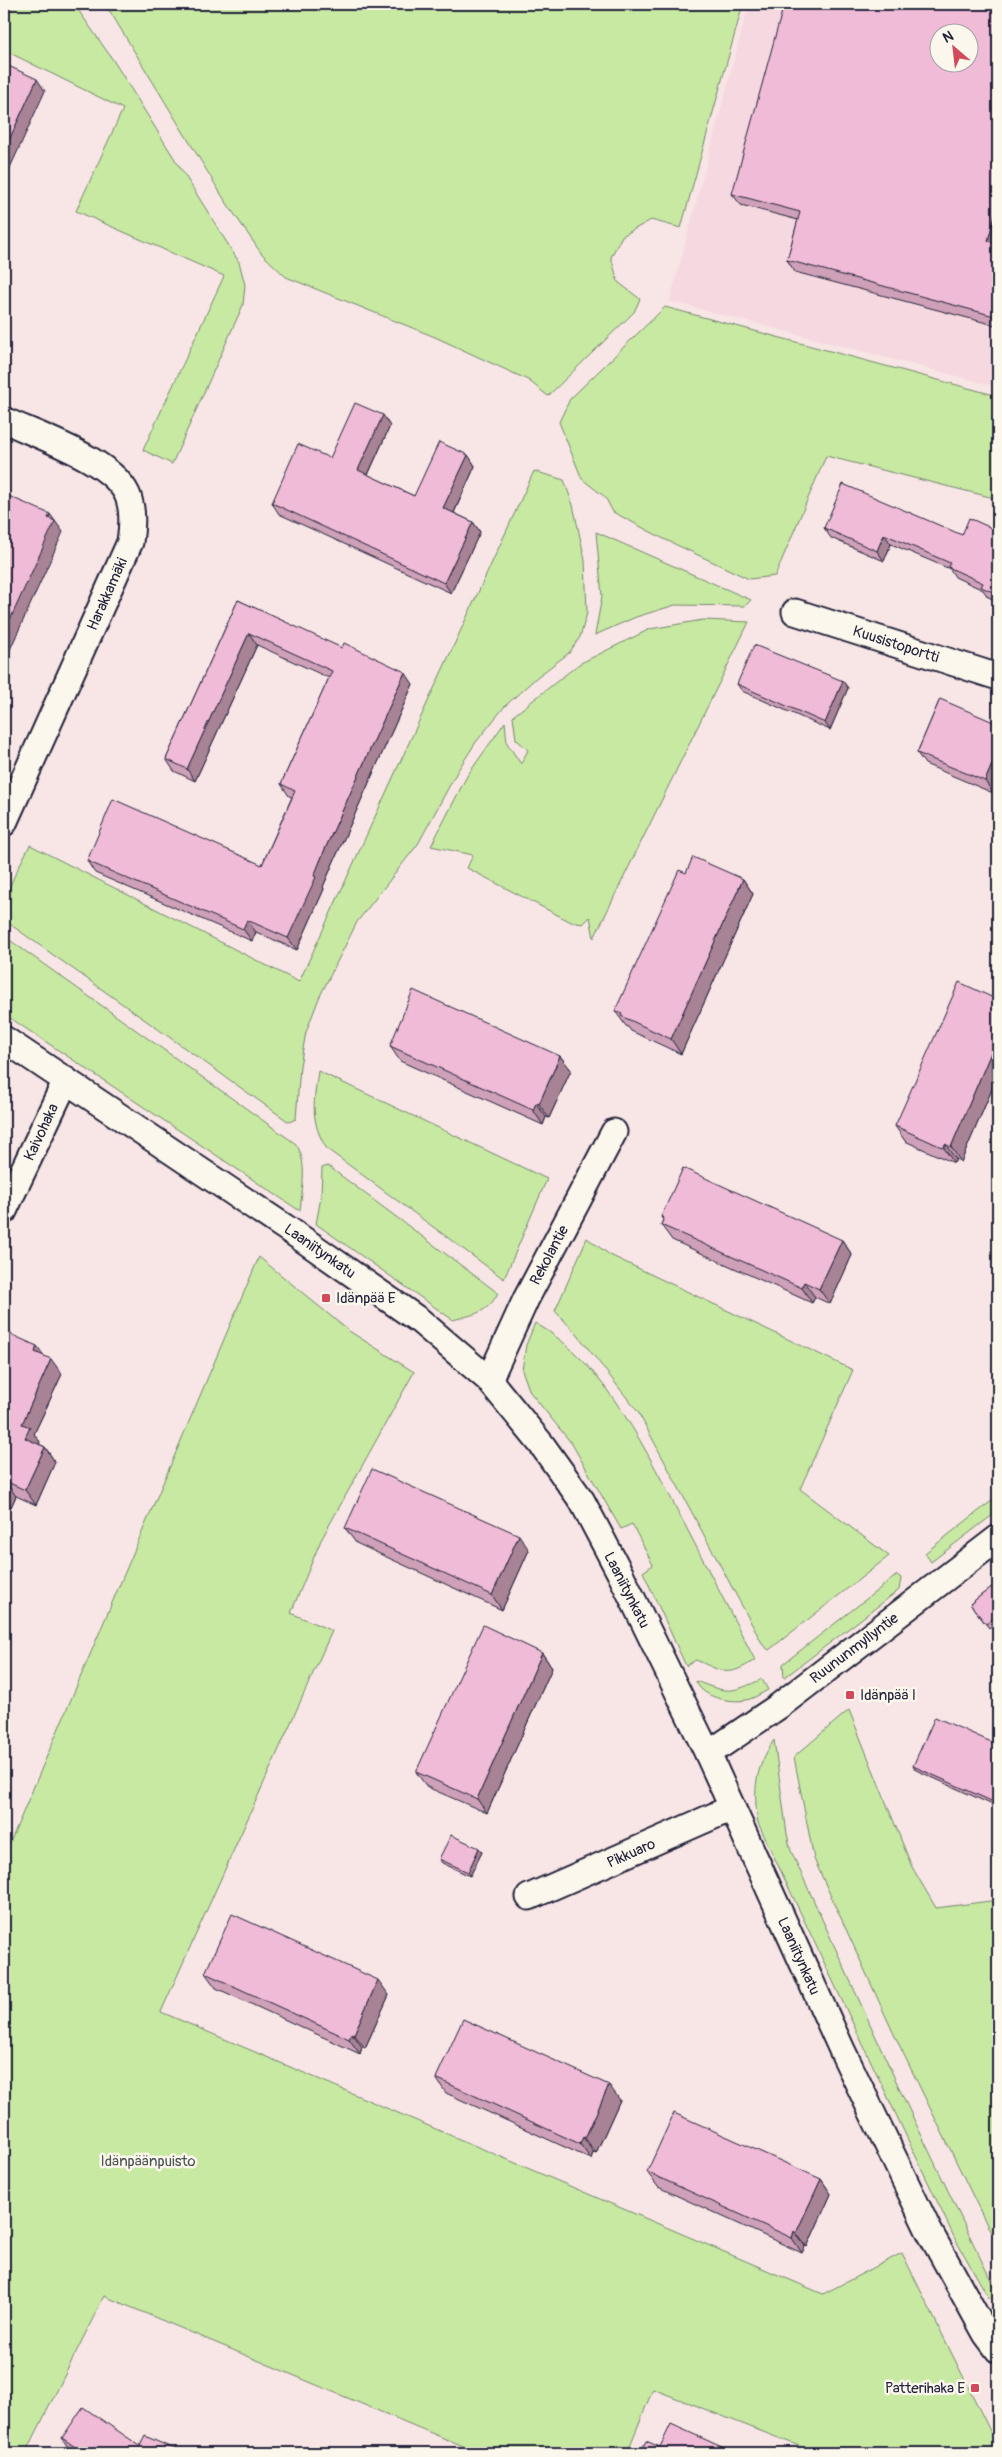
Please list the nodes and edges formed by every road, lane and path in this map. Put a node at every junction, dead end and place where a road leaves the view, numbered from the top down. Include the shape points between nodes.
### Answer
1 (4, 420) edge
2 (795, 612) dead end
3 (998, 677) edge
4 (4, 823) edge
5 (4, 1038) edge
6 (66, 1080) junction
7 (614, 1132) dead end
8 (4, 1211) edge
9 (490, 1380) junction
10 (998, 1538) edge
11 (708, 1754) junction
12 (732, 1808) junction
13 (529, 1898) dead end
14 (998, 2350) edge

1 - 4 street, Harakkamäki via 97,462 117,478 129,499 132,526 130,542
2 - 3 street, Kuusistoportti
5 - 6 street, Laaniitynkatu
6 - 8 street, Kaivohaka
6 - 9 street, Laaniitynkatu via 420,1321
7 - 9 street, Rekolantie via 526,1299
9 - 11 street, Laaniitynkatu via 582,1501
10 - 11 street, Ruununmyllyntie via 779,1706
11 - 12 street, Laaniitynkatu
12 - 13 street, Pikkuaro
12 - 14 street, Laaniitynkatu via 842,2050 924,2220 986,2334

